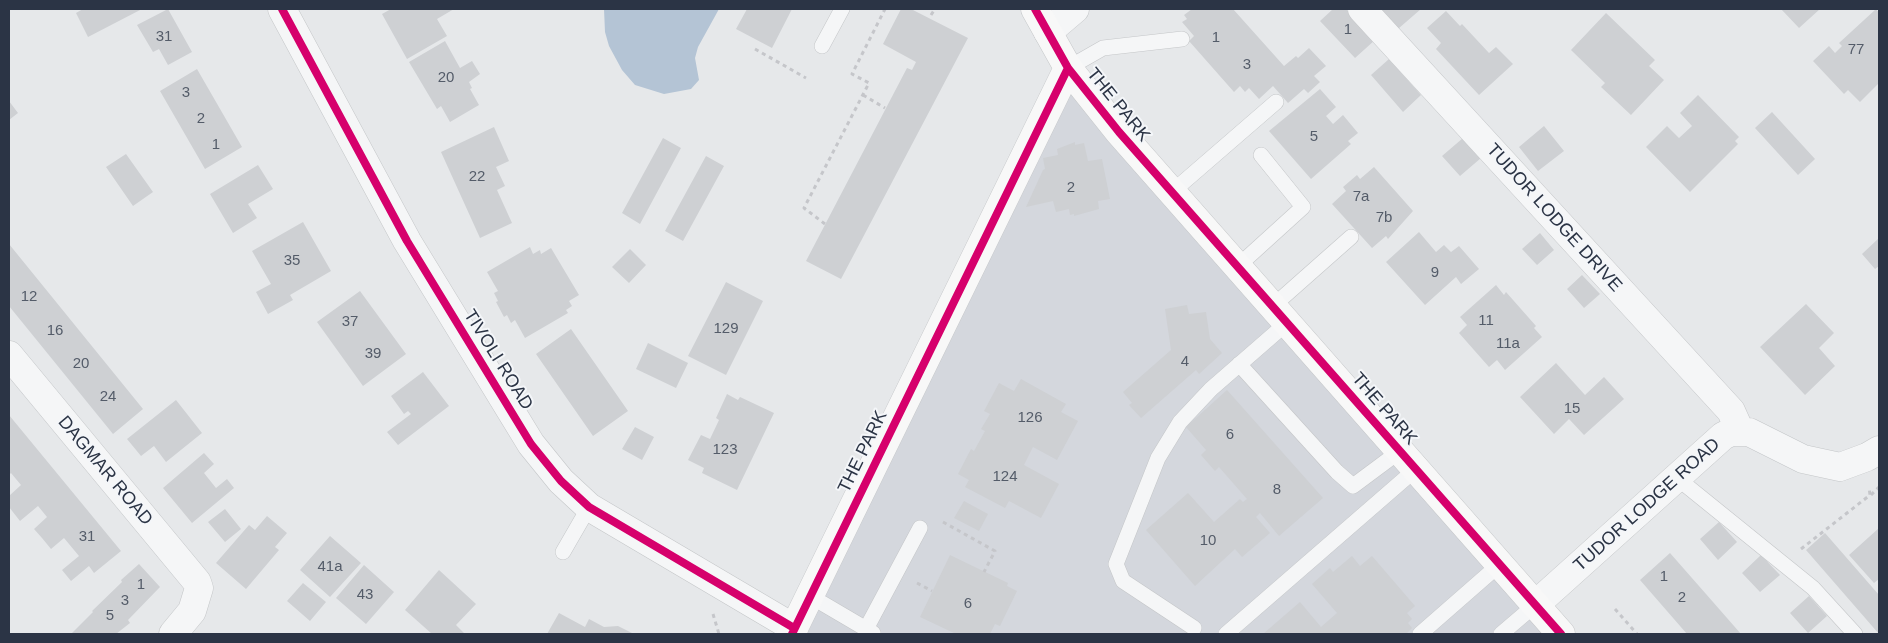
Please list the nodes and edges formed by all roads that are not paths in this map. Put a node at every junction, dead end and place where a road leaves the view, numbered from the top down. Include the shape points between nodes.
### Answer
1 (282, 9) edge
2 (842, 9) edge
3 (1035, 9) edge
4 (1075, 9) edge
5 (1362, 9) edge
6 (1048, 32) junction
7 (1182, 39) dead end
8 (822, 46) dead end
9 (1068, 68) junction
10 (1276, 102) dead end
11 (1261, 155) dead end
12 (1172, 192) junction
13 (1351, 236) dead end
14 (1238, 266) junction
15 (1280, 314) junction
16 (9, 355) edge
17 (1239, 364) junction
18 (1740, 431) junction
19 (1873, 454) edge
20 (1408, 460) junction
21 (1677, 478) junction
22 (589, 507) junction
23 (920, 528) road end
24 (563, 552) dead end
25 (1500, 564) junction
26 (810, 596) junction
27 (1535, 605) junction
28 (1194, 628) dead end
29 (793, 631) edge
30 (870, 632) edge
31 (173, 634) edge
32 (1226, 634) edge
33 (1420, 634) edge
34 (1501, 634) edge
35 (1561, 634) edge
36 (1855, 634) edge

1 - 22 street, TIVOLI ROAD via 406,241 531,444 561,481
2 - 8 lane
3 - 6 street
4 - 6 street
5 - 18 street, TUDOR LODGE DRIVE via 1731,411
6 - 9 street
7 - 9 lane via 1103,48
9 - 12 street, THE PARK
9 - 26 street, THE PARK
10 - 12 lane
11 - 14 lane via 1303,207
12 - 14 street, THE PARK
13 - 15 lane
14 - 15 street, THE PARK
15 - 17 lane
15 - 20 street, THE PARK
16 - 31 street, DAGMAR ROAD via 192,576 199,588 192,611
17 - 20 lane via 1353,486
17 - 28 lane via 1180,422 1158,458 1116,564 1123,581
18 - 19 street, TUDOR LODGE ROAD via 1757,435 1787,452 1821,464 1840,467
18 - 21 street, TUDOR LODGE ROAD via 1722,436
20 - 25 street, THE PARK
20 - 32 lane
21 - 27 street, TUDOR LODGE ROAD
21 - 36 lane via 1813,588
22 - 24 lane
22 - 29 street, TIVOLI ROAD
23 - 30 lane
25 - 27 street, THE PARK
25 - 33 lane
26 - 29 street, THE PARK
26 - 30 lane
27 - 34 lane
27 - 35 street, THE PARK

